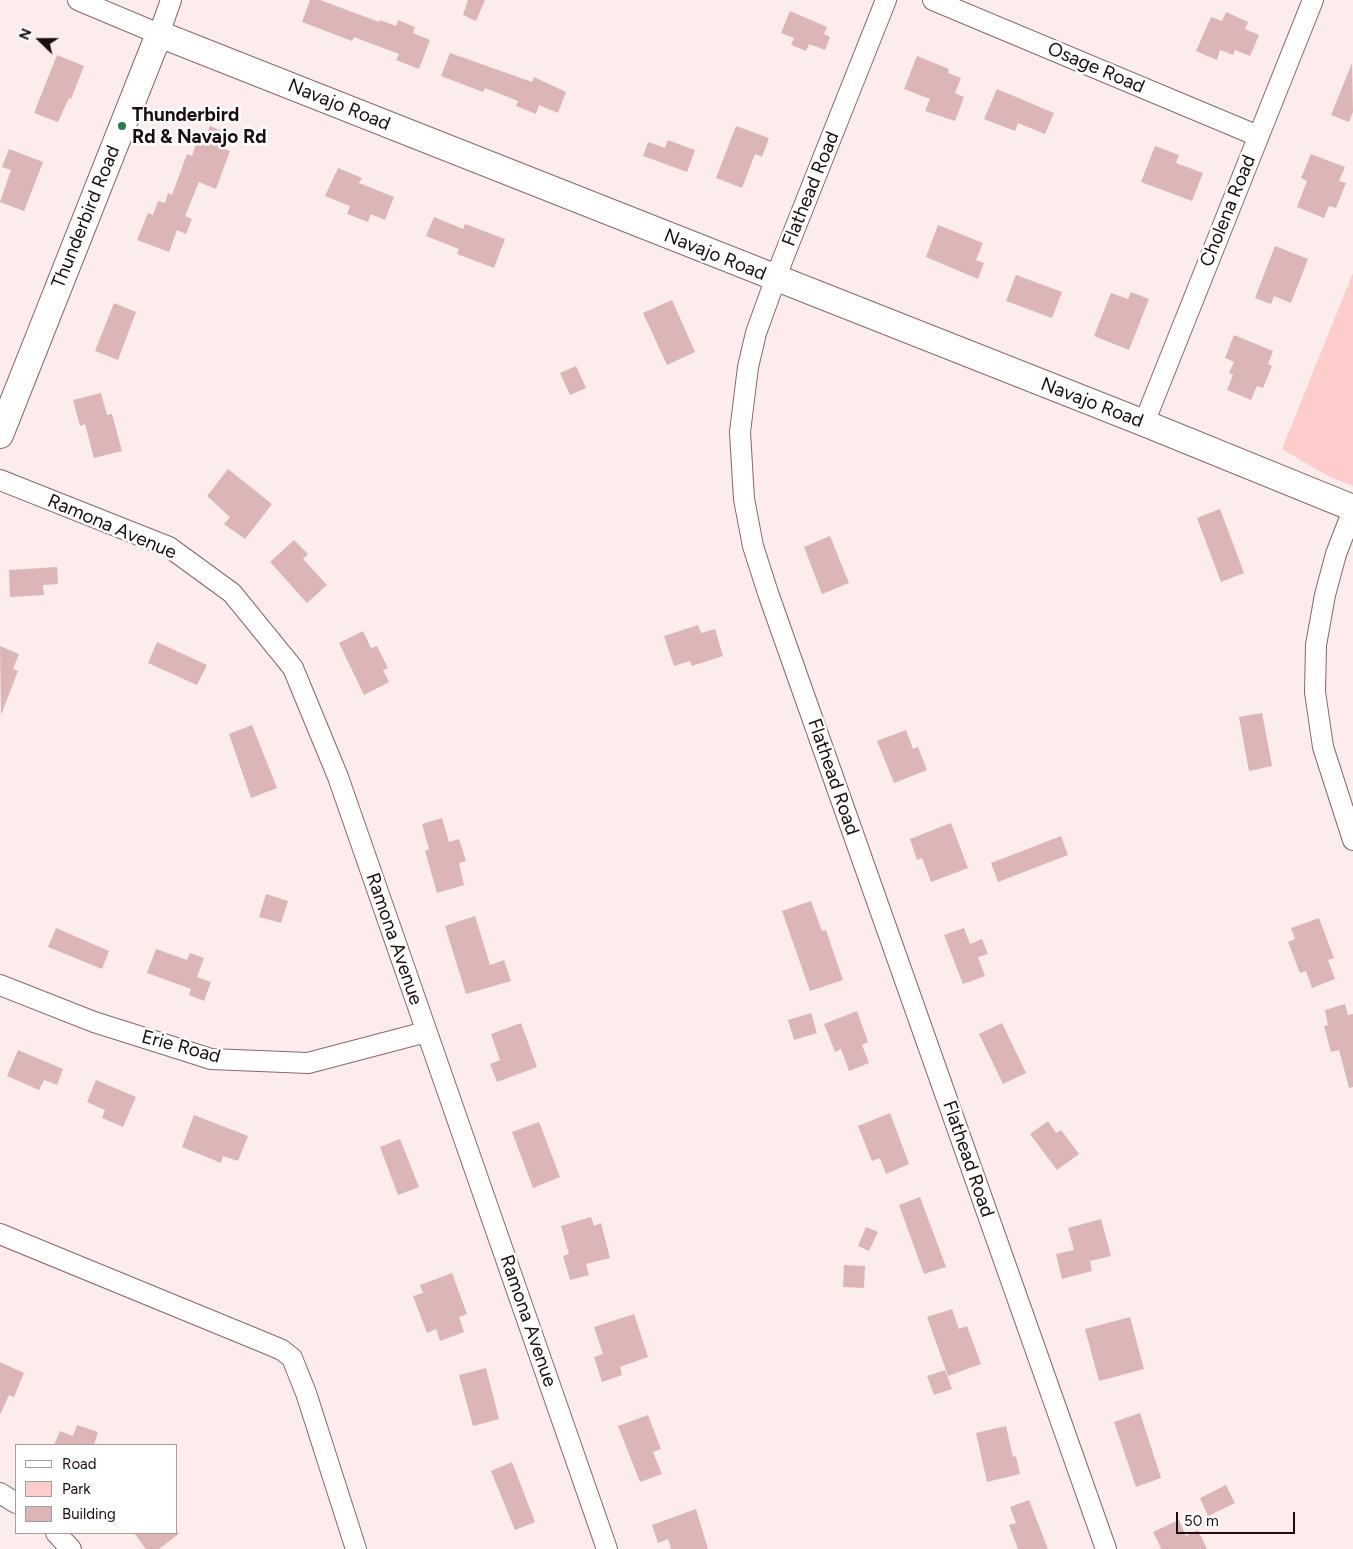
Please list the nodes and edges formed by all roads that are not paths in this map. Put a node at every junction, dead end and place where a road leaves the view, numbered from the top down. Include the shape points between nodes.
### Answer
1 (78, 0) edge
2 (172, 0) edge
3 (886, 0) edge
4 (933, 0) edge
5 (1313, 0) edge
6 (159, 34) junction
7 (1258, 136) junction
8 (775, 279) junction
9 (1144, 423) junction
10 (0, 435) edge
11 (0, 480) edge
12 (1353, 509) edge
13 (1353, 840) edge
14 (0, 985) edge
15 (426, 1032) junction
16 (0, 1234) edge
17 (0, 1493) edge
18 (15, 1502) edge
19 (57, 1534) edge
20 (71, 1549) edge
21 (356, 1549) edge
22 (608, 1549) edge
23 (1106, 1549) edge

1 - 6 street, Navajo Road
2 - 6 street, Thunderbird Road
3 - 8 street, Flathead Road
4 - 7 street, Osage Road
5 - 7 street, Cholena Road
6 - 8 main road, Navajo Road
6 - 10 main road, Thunderbird Road
7 - 9 street, Cholena Road
8 - 9 main road, Navajo Road
8 - 23 street, Flathead Road via 748,367 740,432 744,499 753,546
9 - 12 main road, Navajo Road
11 - 15 street, Ramona Avenue via 169,547 232,593 293,668 338,777
12 - 13 street via 1324,595 1316,645 1315,692 1323,747
14 - 15 street, Erie Road via 94,1022 211,1059 308,1063
15 - 22 street, Ramona Avenue
16 - 21 street via 282,1350 292,1358
17 - 18 street
19 - 20 street

